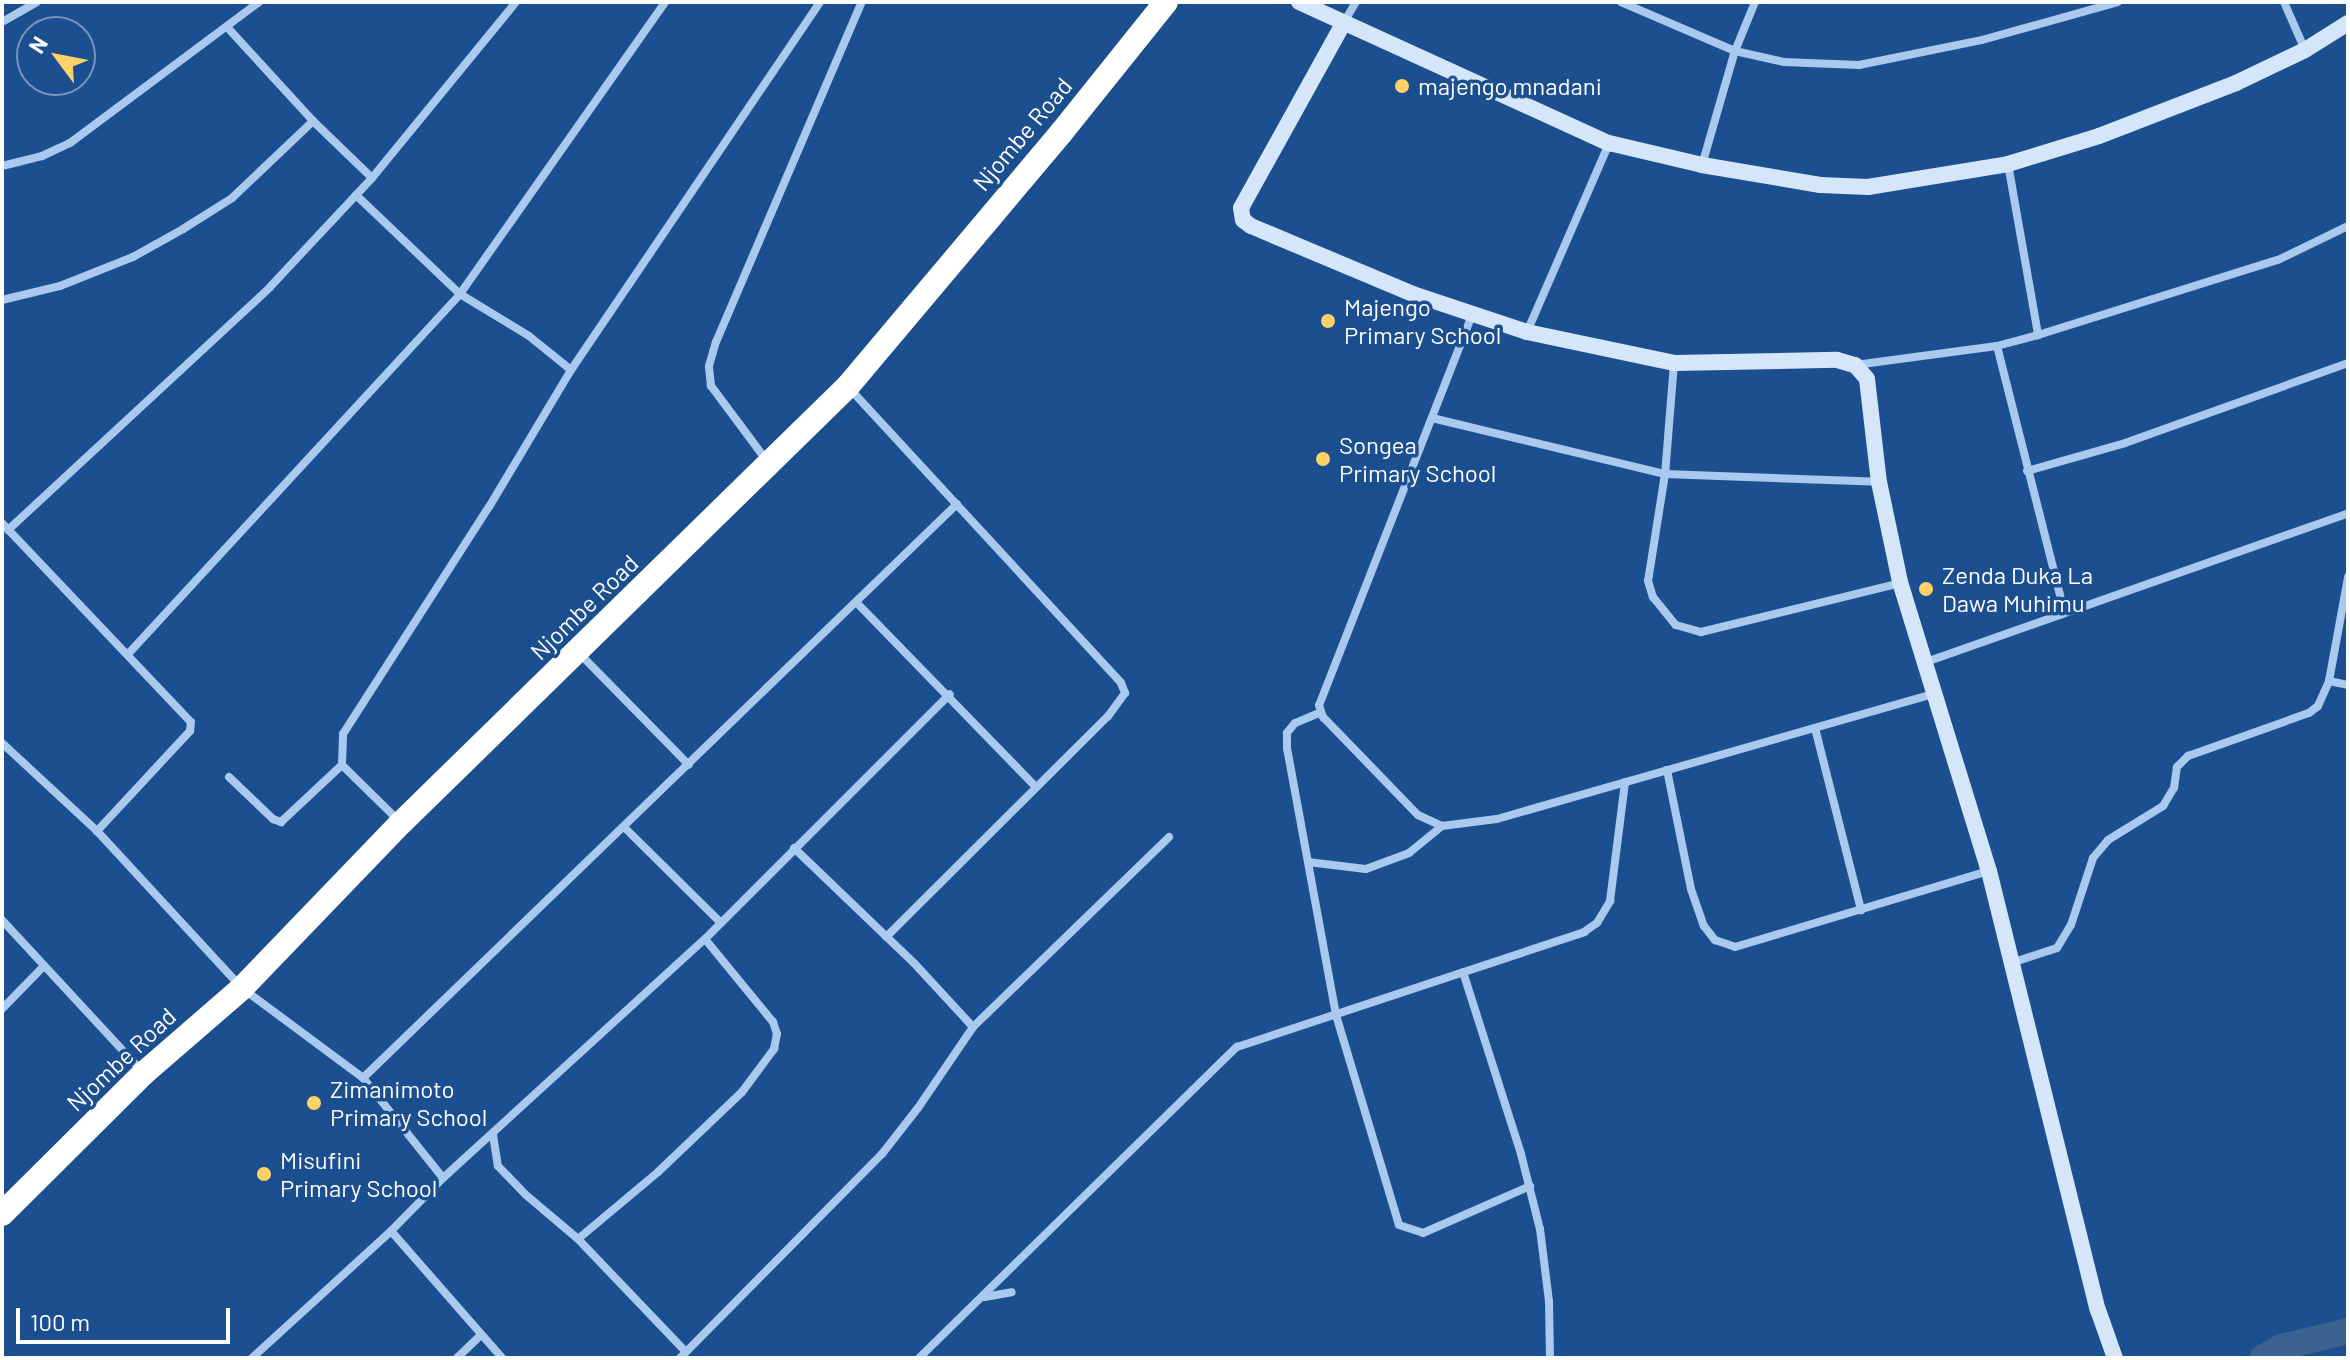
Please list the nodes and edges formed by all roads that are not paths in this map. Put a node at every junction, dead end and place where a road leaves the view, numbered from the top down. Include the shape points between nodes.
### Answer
1 (37, 2) edge
2 (259, 2) edge
3 (516, 2) edge
4 (665, 2) edge
5 (820, 2) edge
6 (862, 2) edge
7 (1166, 2) edge
8 (1299, 2) edge
9 (1356, 2) edge
10 (1621, 2) edge
11 (1755, 2) edge
12 (2118, 2) edge
13 (2284, 2) edge
14 (2, 22) edge
15 (2348, 23) edge
16 (1343, 24) junction
17 (227, 27) junction
18 (2305, 50) junction
19 (1735, 51) junction
20 (313, 121) junction
21 (1609, 143) junction
22 (2008, 164) junction
23 (1702, 165) junction
24 (2, 166) edge
25 (372, 178) junction
26 (356, 195) junction
27 (2348, 226) edge
28 (460, 294) junction
29 (2, 300) edge
30 (1472, 315) junction
31 (1527, 332) junction
32 (2038, 335) junction
33 (1997, 346) junction
34 (1674, 363) junction
35 (2348, 363) edge
36 (1855, 365) junction
37 (571, 370) junction
38 (848, 386) junction
39 (1432, 418) junction
40 (770, 465) junction
41 (2027, 471) junction
42 (1665, 474) junction
43 (1879, 482) junction
44 (957, 504) junction
45 (2348, 513) edge
46 (5, 527) edge
47 (2348, 577) edge
48 (1900, 582) junction
49 (856, 602) junction
50 (2064, 611) junction
51 (578, 652) junction
52 (129, 653) junction
53 (1926, 662) junction
54 (2329, 681) junction
55 (2348, 685) edge
56 (950, 694) junction
57 (1934, 694) junction
58 (1319, 713) junction
59 (1815, 728) junction
60 (2, 743) edge
61 (342, 765) junction
62 (689, 765) junction
63 (1667, 770) junction
64 (229, 777) dead end
65 (1625, 782) junction
66 (1034, 785) junction
67 (401, 823) junction
68 (1442, 826) junction
69 (624, 827) junction
70 (97, 831) junction
71 (1169, 837) dead end
72 (794, 848) junction
73 (1308, 862) junction
74 (1989, 871) junction
75 (1861, 910) junction
76 (2, 920) edge
77 (721, 923) junction
78 (886, 937) junction
79 (705, 939) junction
80 (2011, 963) junction
81 (44, 966) junction
82 (1463, 972) junction
83 (242, 988) junction
84 (2, 1009) edge
85 (1336, 1015) junction
86 (973, 1027) junction
87 (144, 1073) junction
88 (363, 1078) junction
89 (493, 1135) junction
90 (443, 1178) junction
91 (1530, 1186) junction
92 (2, 1214) edge
93 (391, 1231) junction
94 (578, 1239) junction
95 (1012, 1292) dead end
96 (983, 1297) junction
97 (481, 1335) junction
98 (683, 1355) edge
99 (252, 1358) edge
100 (457, 1358) edge
101 (502, 1358) edge
102 (919, 1358) edge
103 (1550, 1358) edge
104 (2115, 1358) edge

1 - 14 street
2 - 17 street
3 - 25 street
4 - 28 street
5 - 37 street
6 - 40 street via 709,366 711,386
7 - 38 highway, Njombe Road
8 - 16 street
9 - 16 street
10 - 19 street
11 - 19 street
12 - 19 street via 1982,40 1859,65 1784,62
13 - 18 street
15 - 18 street
16 - 21 street
16 - 30 street via 1241,208 1243,220
17 - 20 street
17 - 24 street via 70,143
18 - 22 street via 2178,107
19 - 23 street
20 - 25 street
20 - 29 street via 232,198 183,229 133,257 60,286
21 - 23 street
21 - 31 street
22 - 23 street via 1868,187 1820,185
22 - 32 street
25 - 26 street
26 - 28 street
26 - 46 street via 270,287
27 - 32 street via 2278,260
28 - 37 street via 529,336
28 - 52 street
30 - 31 street
30 - 39 street
31 - 34 street
32 - 33 street
33 - 36 street
33 - 41 street
34 - 36 street via 1815,359
34 - 42 street
35 - 41 street via 2139,438
36 - 43 street via 1867,379
37 - 61 street via 348,725
38 - 40 highway, Njombe Road
38 - 44 street
39 - 42 street
39 - 58 street via 1320,697
40 - 51 highway, Njombe Road
41 - 50 street
42 - 43 street
42 - 48 street via 1648,581 1653,597 1676,625 1701,632
43 - 48 street
44 - 49 street
44 - 66 street via 1125,693 1108,716
45 - 50 street
46 - 52 street
47 - 54 street
48 - 53 street
49 - 56 street
49 - 62 street
50 - 53 street
51 - 62 street
51 - 67 highway, Njombe Road
52 - 70 street via 192,726
53 - 57 street
54 - 55 street
54 - 80 street via 2324,697 2309,713 2188,756 2177,767 2174,788 2163,806 2108,840 2093,858 2071,925 2057,948
56 - 66 street
56 - 72 street
57 - 59 street
57 - 74 street
58 - 68 street via 1418,815
58 - 73 street via 1295,723 1286,738
59 - 63 street
59 - 75 street
60 - 70 street
61 - 64 street via 281,822
61 - 67 street
62 - 69 street
63 - 65 street
63 - 75 street via 1691,889 1715,940 1735,947
65 - 68 street via 1497,819
65 - 82 street via 1610,901 1597,923
66 - 78 street
67 - 83 highway, Njombe Road
68 - 73 street via 1409,853 1366,869
69 - 77 street
69 - 88 street
70 - 83 street
71 - 86 street
72 - 77 street
72 - 78 street
73 - 85 street
74 - 75 street
74 - 80 street
76 - 81 street
77 - 79 street
78 - 86 street
79 - 89 street
79 - 94 street via 773,1022 774,1049 742,1092
80 - 104 street via 2098,1310
81 - 84 street
81 - 87 street
82 - 85 street
82 - 91 street
83 - 87 highway, Njombe Road
83 - 88 street
85 - 91 street via 1399,1225 1423,1233
85 - 96 street via 1237,1047
86 - 98 street via 882,1154
87 - 92 highway, Njombe Road
88 - 90 street
89 - 90 street
89 - 94 street via 498,1166
90 - 93 street
91 - 103 street via 1549,1301
93 - 97 street
93 - 99 street
94 - 98 street
95 - 96 street
96 - 102 street
97 - 100 street
97 - 101 street

